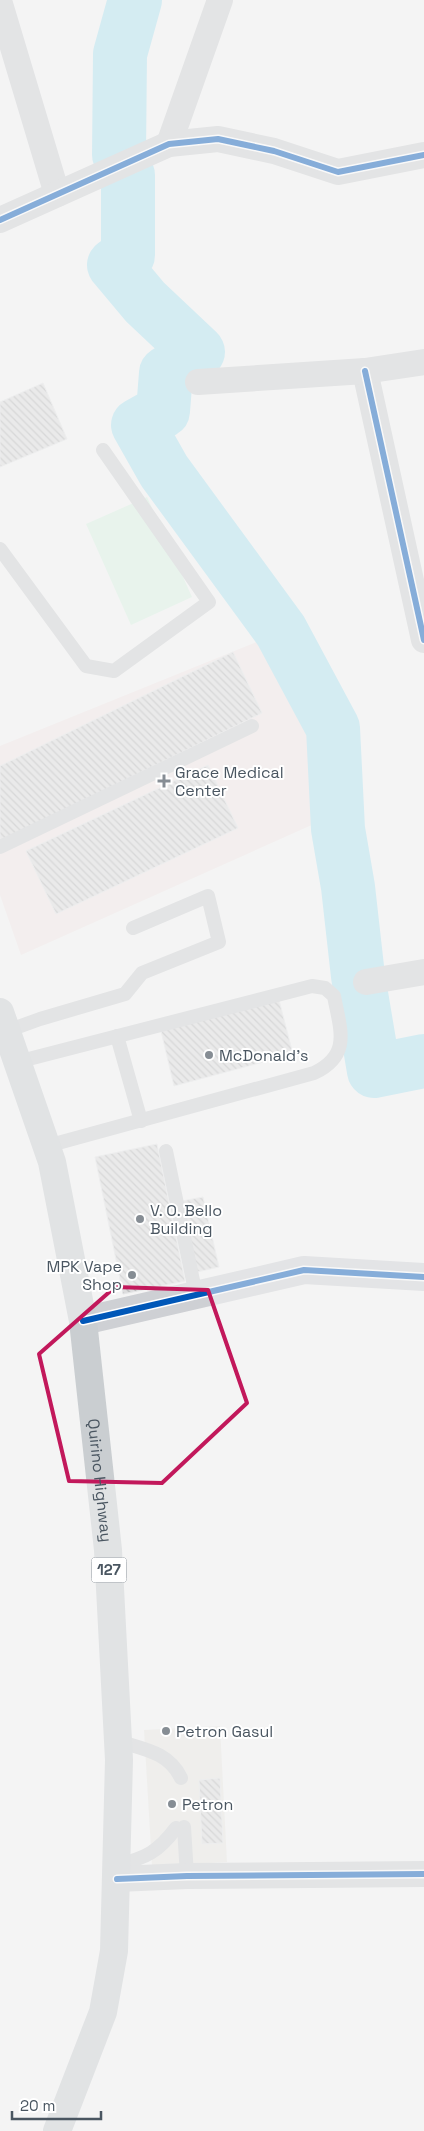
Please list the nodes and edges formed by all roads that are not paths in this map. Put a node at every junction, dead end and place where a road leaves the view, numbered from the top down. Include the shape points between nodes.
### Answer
1 (220, 0) edge
2 (0, 4) edge
3 (169, 144) junction
4 (424, 155) edge
5 (57, 194) junction
6 (0, 220) edge
7 (424, 362) edge
8 (365, 371) junction
9 (198, 382) dead end
10 (103, 450) dead end
11 (0, 550) edge
12 (424, 640) edge
13 (252, 726) dead end
14 (0, 847) edge
15 (133, 928) dead end
16 (424, 972) edge
17 (366, 982) dead end
18 (4, 1022) edge
19 (117, 1036) junction
20 (18, 1062) junction
21 (141, 1120) junction
22 (47, 1146) junction
23 (166, 1151) dead end
24 (424, 1277) edge
25 (196, 1295) junction
26 (82, 1321) junction
27 (118, 1741) junction
28 (181, 1778) dead end
29 (117, 1872) junction
30 (424, 1874) edge
31 (187, 1876) junction
32 (57, 2131) edge

1 - 3 street
2 - 5 street
3 - 4 street via 218,139 274,151 338,172
3 - 5 street
5 - 6 street
7 - 8 street
8 - 9 street
8 - 12 street
10 - 11 lane via 209,602 114,671 86,666
13 - 14 lane
15 - 18 lane via 208,896 219,942 142,973 125,994 40,1019
16 - 17 street
18 - 20 main road, Quirino Highway / 127
19 - 20 lane
19 - 21 lane
19 - 21 lane via 312,986 325,988 334,996 342,1040 330,1066
20 - 22 main road, Quirino Highway / 127
21 - 22 lane
22 - 26 main road, Quirino Highway / 127 via 63,1212
23 - 25 lane
24 - 25 street via 304,1270
25 - 26 street
26 - 27 main road, Quirino Highway / 127 via 108,1550
27 - 28 lane via 162,1755 176,1767
27 - 29 main road, Quirino Highway / 127
29 - 31 street
29 - 31 lane via 154,1852 180,1827
29 - 32 main road, Quirino Highway / 127 via 114,1951 103,2012
30 - 31 street

